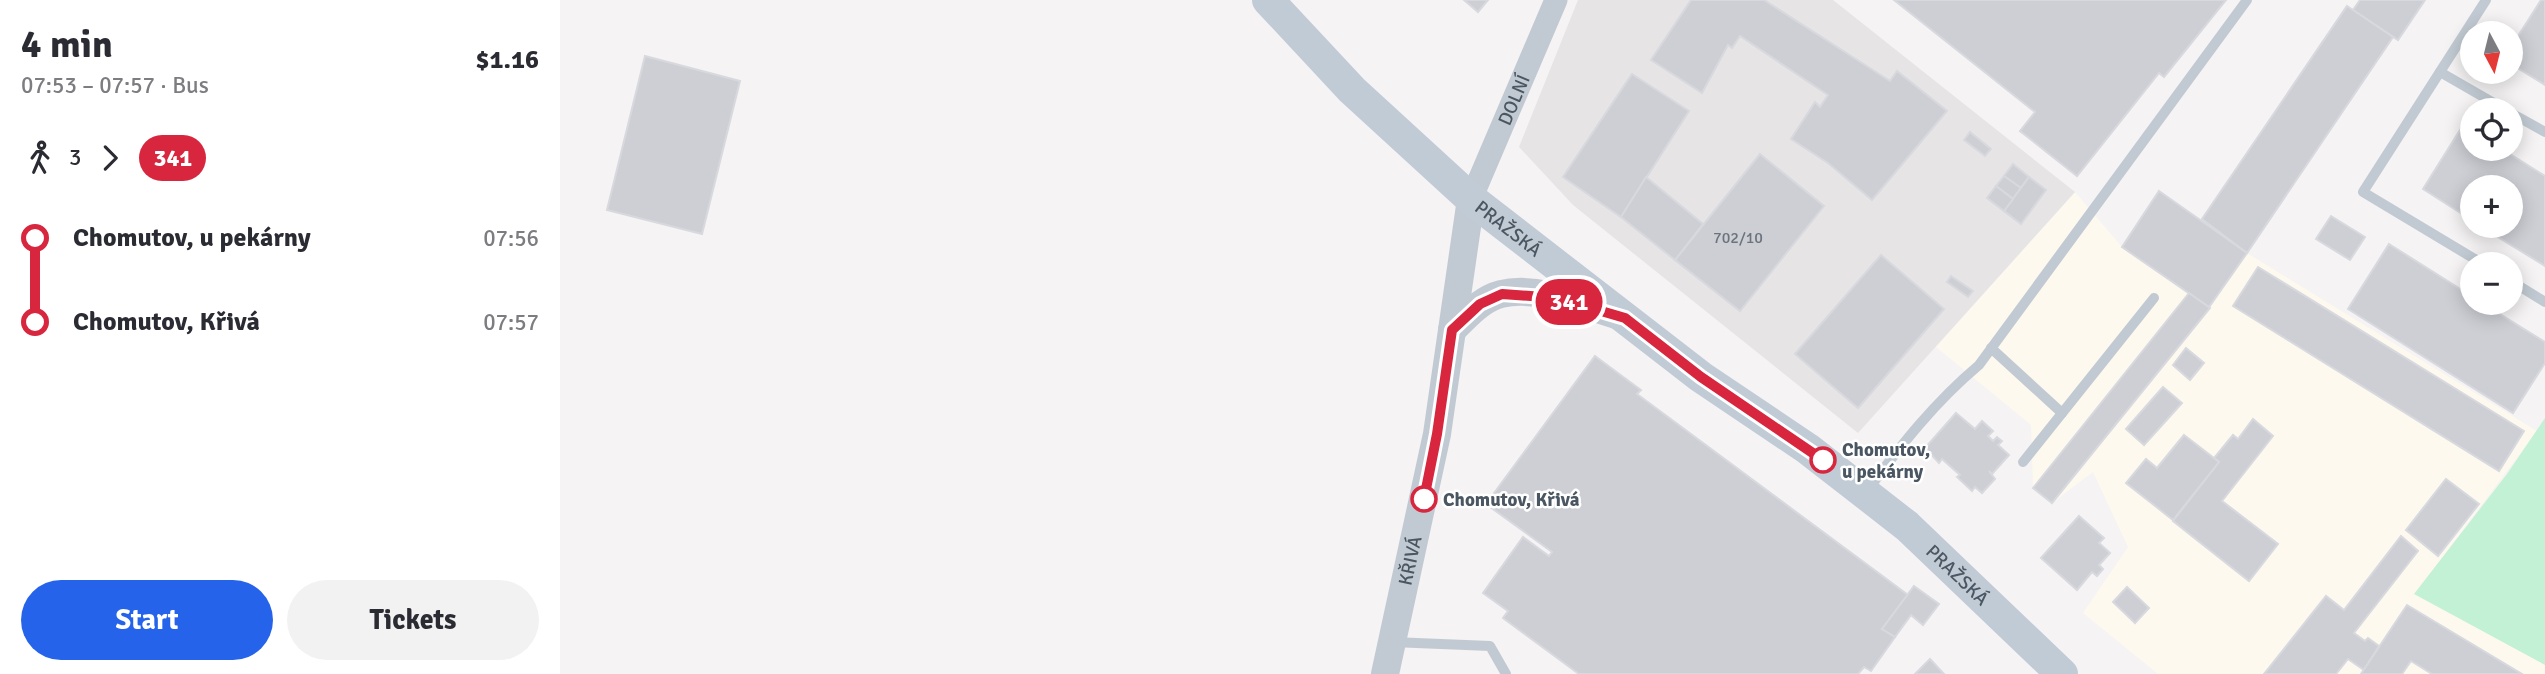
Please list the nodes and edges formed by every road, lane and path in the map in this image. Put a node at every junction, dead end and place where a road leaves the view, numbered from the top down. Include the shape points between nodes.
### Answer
1 (1268, 0) edge
2 (1556, 0) edge
3 (2247, 0) edge
4 (2486, 0) edge
5 (2440, 72) junction
6 (2485, 98) edge
7 (2523, 120) edge
8 (2545, 132) edge
9 (1471, 199) junction
10 (2463, 252) edge
11 (2523, 288) edge
12 (2154, 298) dead end
13 (2545, 302) edge
14 (1625, 318) junction
15 (1452, 330) junction
16 (1991, 348) junction
17 (2062, 412) junction
18 (2022, 462) dead end
19 (1866, 493) junction
20 (1392, 642) junction
21 (1385, 674) edge
22 (1507, 674) edge
23 (2062, 674) edge

1 - 9 main road, PRAŽSKÁ via 1352,90
2 - 9 street, DOLNÍ
3 - 16 lane
4 - 5 lane
5 - 6 lane
5 - 10 lane via 2363,192
7 - 8 lane
9 - 14 main road, PRAŽSKÁ
9 - 15 street, KŘIVÁ
11 - 13 lane
12 - 17 lane
14 - 15 street via 1557,298 1502,294 1480,304
14 - 19 main road, PRAŽSKÁ
15 - 20 street, KŘIVÁ via 1437,434
16 - 17 lane
16 - 19 lane via 1908,437
17 - 18 lane
19 - 23 main road, PRAŽSKÁ via 1907,526
20 - 21 street, KŘIVÁ
20 - 22 lane via 1490,646

